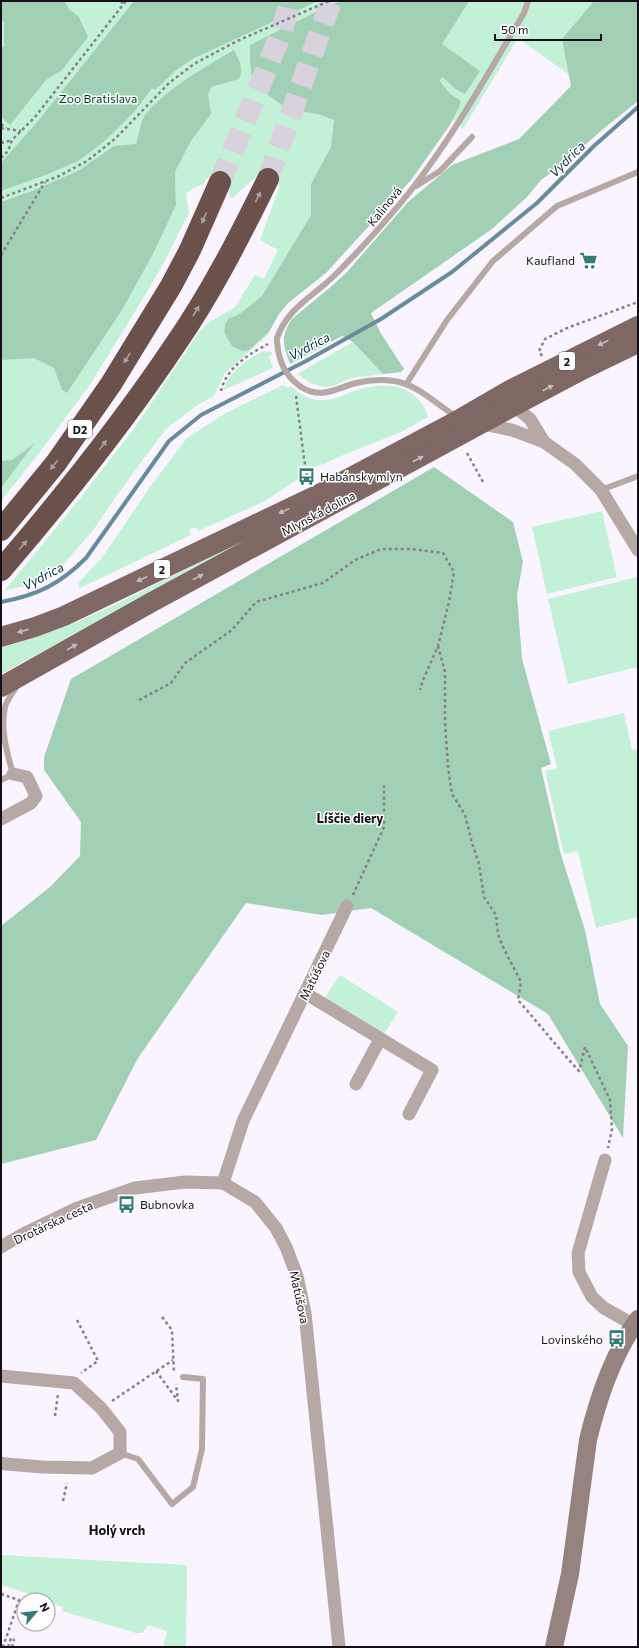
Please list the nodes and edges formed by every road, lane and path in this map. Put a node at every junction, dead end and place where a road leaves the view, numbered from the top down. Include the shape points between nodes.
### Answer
1 (120, 1) edge
2 (126, 1) edge
3 (329, 1) edge
4 (528, 1) edge
5 (123, 4) junction
6 (1, 124) edge
7 (1, 128) edge
8 (7, 128) junction
9 (22, 131) junction
10 (472, 137) dead end
11 (12, 140) junction
12 (1, 143) edge
13 (1, 158) edge
14 (638, 172) edge
15 (268, 179) tunnel mouth
16 (45, 182) junction
17 (220, 182) tunnel mouth
18 (413, 188) junction
19 (1, 198) edge
20 (1, 255) edge
21 (638, 302) edge
22 (638, 326) edge
23 (1, 327) edge
24 (1, 330) edge
25 (276, 339) junction
26 (638, 343) edge
27 (544, 360) dead end
28 (407, 383) junction
29 (302, 387) junction
30 (221, 391) dead end
31 (496, 398) junction
32 (514, 406) junction
33 (460, 419) junction
34 (483, 424) junction
35 (544, 442) junction
36 (467, 453) dead end
37 (308, 476) dead end
38 (638, 476) edge
39 (483, 482) dead end
40 (601, 490) junction
41 (1, 530) edge
42 (638, 550) edge
43 (1, 570) edge
44 (1, 637) edge
45 (438, 646) junction
46 (33, 670) junction
47 (1, 687) edge
48 (420, 690) dead end
49 (139, 700) dead end
50 (13, 774) junction
51 (1, 780) edge
52 (384, 785) dead end
53 (1, 819) edge
54 (347, 906) joint
55 (305, 993) junction
56 (380, 1039) junction
57 (356, 1084) dead end
58 (409, 1114) dead end
59 (605, 1160) joint
60 (223, 1183) junction
61 (1, 1247) edge
62 (162, 1317) dead end
63 (77, 1320) dead end
64 (636, 1322) edge
65 (173, 1360) junction
66 (156, 1371) junction
67 (77, 1375) dead end
68 (1, 1376) edge
69 (183, 1377) dead end
70 (59, 1394) dead end
71 (108, 1404) dead end
72 (55, 1416) dead end
73 (120, 1453) junction
74 (1, 1462) edge
75 (67, 1483) dead end
76 (63, 1501) dead end
77 (1, 1594) edge
78 (3, 1647) edge
79 (8, 1647) edge
80 (12, 1647) edge
81 (338, 1647) edge
82 (554, 1647) edge

1 - 5 path
2 - 5 path
3 - 16 path via 237,41 194,64 169,83 100,152 73,170
4 - 18 lane, Kalinová via 524,13 459,124
5 - 9 path
6 - 8 path
7 - 8 path
8 - 9 path
9 - 11 path
10 - 18 lane via 440,172
11 - 12 path
11 - 13 path via 8,151
14 - 28 lane via 557,206 493,261 447,320
43 -> 15 highway, D2 via 91,461 176,344 228,257
16 - 19 path
16 - 20 path
17 -> 41 highway, D2 via 171,286 111,384 56,463
18 - 25 lane, Kalinová via 369,241 333,277 297,306
21 - 27 path via 567,328 545,339 539,351
22 -> 31 main road, Mlynská dolina / 2
23 - 24 path
25 - 29 lane via 281,363 291,378
25 - 30 path via 242,360 222,384
32 -> 26 main road, Mlynská dolina / 2
28 - 29 lane via 373,380 329,393 316,393
28 - 33 lane
29 - 37 path via 295,392
31 - 32 main road
31 - 33 main road, Mlynská dolina / 2
32 - 34 main road, Mlynská dolina / 2
32 - 35 street via 530,419
33 - 34 main road
33 -> 44 main road, Mlynská dolina / 2 via 319,494 96,602 35,628
34 - 35 street via 512,430
46 -> 34 main road, Mlynská dolina / 2 via 152,602
35 - 40 street via 575,464
36 - 39 path
38 - 40 lane
40 - 42 street
45 - 48 path
45 - 49 path via 454,572 447,559 443,553 381,549 355,560 323,583 256,602 232,630 185,663 171,683
45 - 59 path via 445,672 445,723 452,794 465,815 479,864 484,897 496,916 502,945 521,982 518,1000 579,1071 585,1048 610,1100 612,1129
46 - 47 main road, Mlynská dolina / 2
46 - 50 lane via 17,686 5,706 2,720
50 - 51 lane
50 - 53 street via 27,777 36,796 31,803
52 - 54 path via 384,827
54 - 55 street, Matúšova
55 - 56 street
55 - 60 street, Matúšova via 243,1120
56 - 57 street
56 - 58 street via 432,1070
59 - 64 street via 578,1253 579,1272 592,1297 604,1308
60 - 61 street, Drotárska cesta via 185,1182 135,1188 76,1209
60 - 81 street, Matúšova via 255,1202 276,1228 298,1276 311,1361
62 - 65 path via 172,1330
63 - 67 path via 98,1361
64 - 82 street via 608,1374 592,1420 570,1574
65 - 66 path
65 - 66 path via 178,1401
66 - 71 path
68 - 73 street via 74,1383 101,1408 120,1432
69 - 73 lane via 202,1379 202,1449 193,1487 172,1504 138,1459
70 - 72 path
73 - 74 street via 92,1468 43,1467
75 - 76 path
77 - 78 path via 19,1600
79 - 80 path via 11,1638 14,1639

